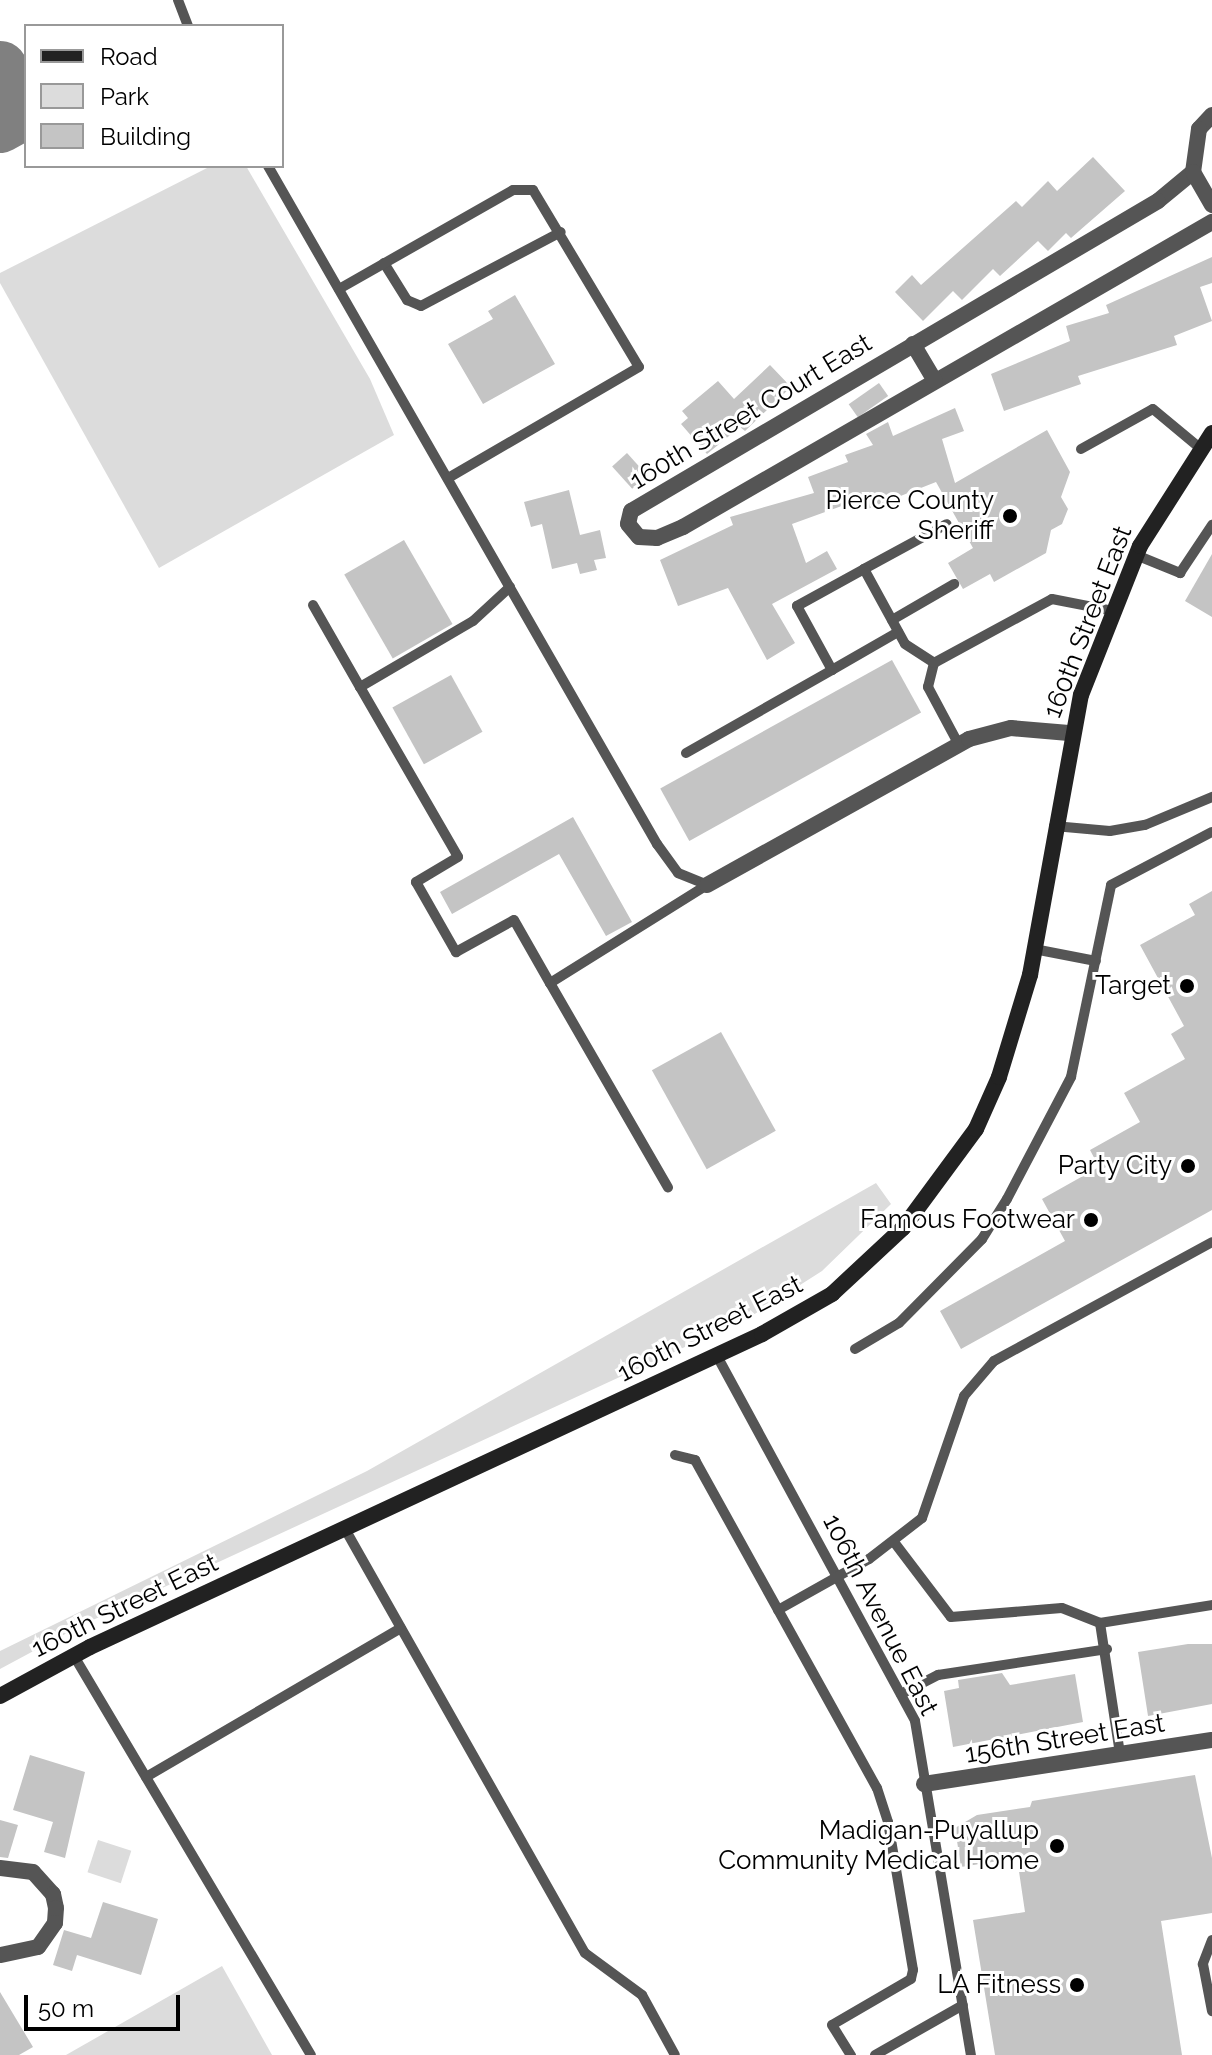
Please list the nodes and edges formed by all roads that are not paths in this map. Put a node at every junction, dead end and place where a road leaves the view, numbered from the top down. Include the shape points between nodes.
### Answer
1 (178, 0) edge
2 (187, 24) edge
3 (1212, 115) edge
4 (269, 168) edge
5 (1193, 172) junction
6 (1210, 196) edge
7 (1212, 222) edge
8 (561, 232) junction
9 (384, 263) junction
10 (339, 289) junction
11 (913, 344) junction
12 (935, 381) junction
13 (1209, 439) edge
14 (1081, 449) dead end
15 (448, 478) junction
16 (947, 524) dead end
17 (1212, 525) edge
18 (1136, 555) junction
19 (864, 569) junction
20 (954, 584) dead end
21 (510, 587) junction
22 (313, 605) dead end
23 (1113, 611) junction
24 (892, 620) junction
25 (898, 632) junction
26 (934, 663) junction
27 (832, 670) junction
28 (360, 687) junction
29 (1069, 733) junction
30 (959, 745) junction
31 (686, 753) dead end
32 (1212, 797) edge
33 (1054, 826) junction
34 (1212, 832) edge
35 (707, 885) junction
36 (1034, 949) junction
37 (1096, 961) junction
38 (550, 983) junction
39 (668, 1187) dead end
40 (1212, 1242) edge
41 (855, 1349) dead end
42 (717, 1356) junction
43 (675, 1455) dead end
44 (345, 1529) junction
45 (894, 1542) junction
46 (837, 1576) junction
47 (1212, 1605) edge
48 (778, 1610) junction
49 (1100, 1623) junction
50 (401, 1628) junction
51 (1107, 1649) junction
52 (74, 1656) junction
53 (901, 1694) junction
54 (0, 1696) edge
55 (1212, 1740) edge
56 (1120, 1754) junction
57 (146, 1777) junction
58 (924, 1784) junction
59 (0, 1868) edge
60 (1212, 1940) edge
61 (0, 1955) edge
62 (963, 2005) junction
63 (1212, 2011) edge
64 (311, 2055) edge
65 (675, 2055) edge
66 (851, 2055) edge
67 (875, 2055) edge
68 (971, 2055) edge

1 - 2 lane
3 - 5 street via 1199,129
4 - 10 lane
5 - 6 street
5 - 11 street, 160th Street Court East via 1158,201
7 - 12 street, 160th Street Court East
8 - 9 lane via 421,306 407,300
8 - 9 lane via 541,196 513,190
8 - 15 lane via 639,367
9 - 10 lane
10 - 15 lane
11 - 12 street
11 - 12 street, 160th Street Court East via 631,511 628,524 639,537 657,538 683,527
13 - 14 lane via 1153,409
13 - 18 street, 160th Street East
15 - 21 lane
16 - 19 lane
17 - 18 lane via 1180,573
18 - 23 street, 160th Street East
19 - 24 lane
19 - 27 lane via 797,606
20 - 24 lane
21 - 28 lane via 473,621
21 - 35 lane via 657,844 678,873
22 - 28 lane
23 - 26 lane via 1052,599
23 - 29 street, 160th Street East
24 - 25 lane
25 - 26 lane
25 - 27 lane
26 - 30 lane via 928,687
27 - 31 lane
28 - 38 lane via 458,857 416,882 456,952 514,920
29 - 30 street via 1011,728
29 - 33 street, 160th Street East
30 - 35 street
32 - 33 lane via 1133,827
33 - 36 street, 160th Street East
34 - 37 lane via 1111,885
35 - 38 lane
36 - 37 lane
36 - 42 street, 160th Street East via 999,1077 946,1175 903,1228 832,1294
37 - 41 lane via 1071,1077 990,1226 899,1323
38 - 39 lane
40 - 45 lane via 994,1361 975,1377 964,1396 935,1494 922,1518
42 - 44 street, 160th Street East
42 - 46 lane, 106th Avenue East
43 - 48 lane via 695,1460
44 - 50 lane
44 - 52 street, 160th Street East
45 - 46 lane
45 - 49 lane via 927,1595 951,1617 1062,1608
46 - 48 lane
46 - 53 lane, 106th Avenue East
47 - 49 lane
48 - 66 lane via 877,1788 902,1898 911,1979 832,2025
49 - 51 lane
50 - 57 lane
50 - 65 lane via 585,1953 642,1995
51 - 53 lane via 938,1675
51 - 56 lane
52 - 54 street, 160th Street East
52 - 57 lane
53 - 58 lane, 106th Avenue East via 915,1721
55 - 56 street, 156th Street East
56 - 58 street, 156th Street East
57 - 64 lane
58 - 62 lane, 106th Avenue East
59 - 61 street via 33,1872 53,1894 56,1908 49,1937 38,1947
60 - 63 lane via 1203,1964
62 - 67 lane
62 - 68 lane, 106th Avenue East

